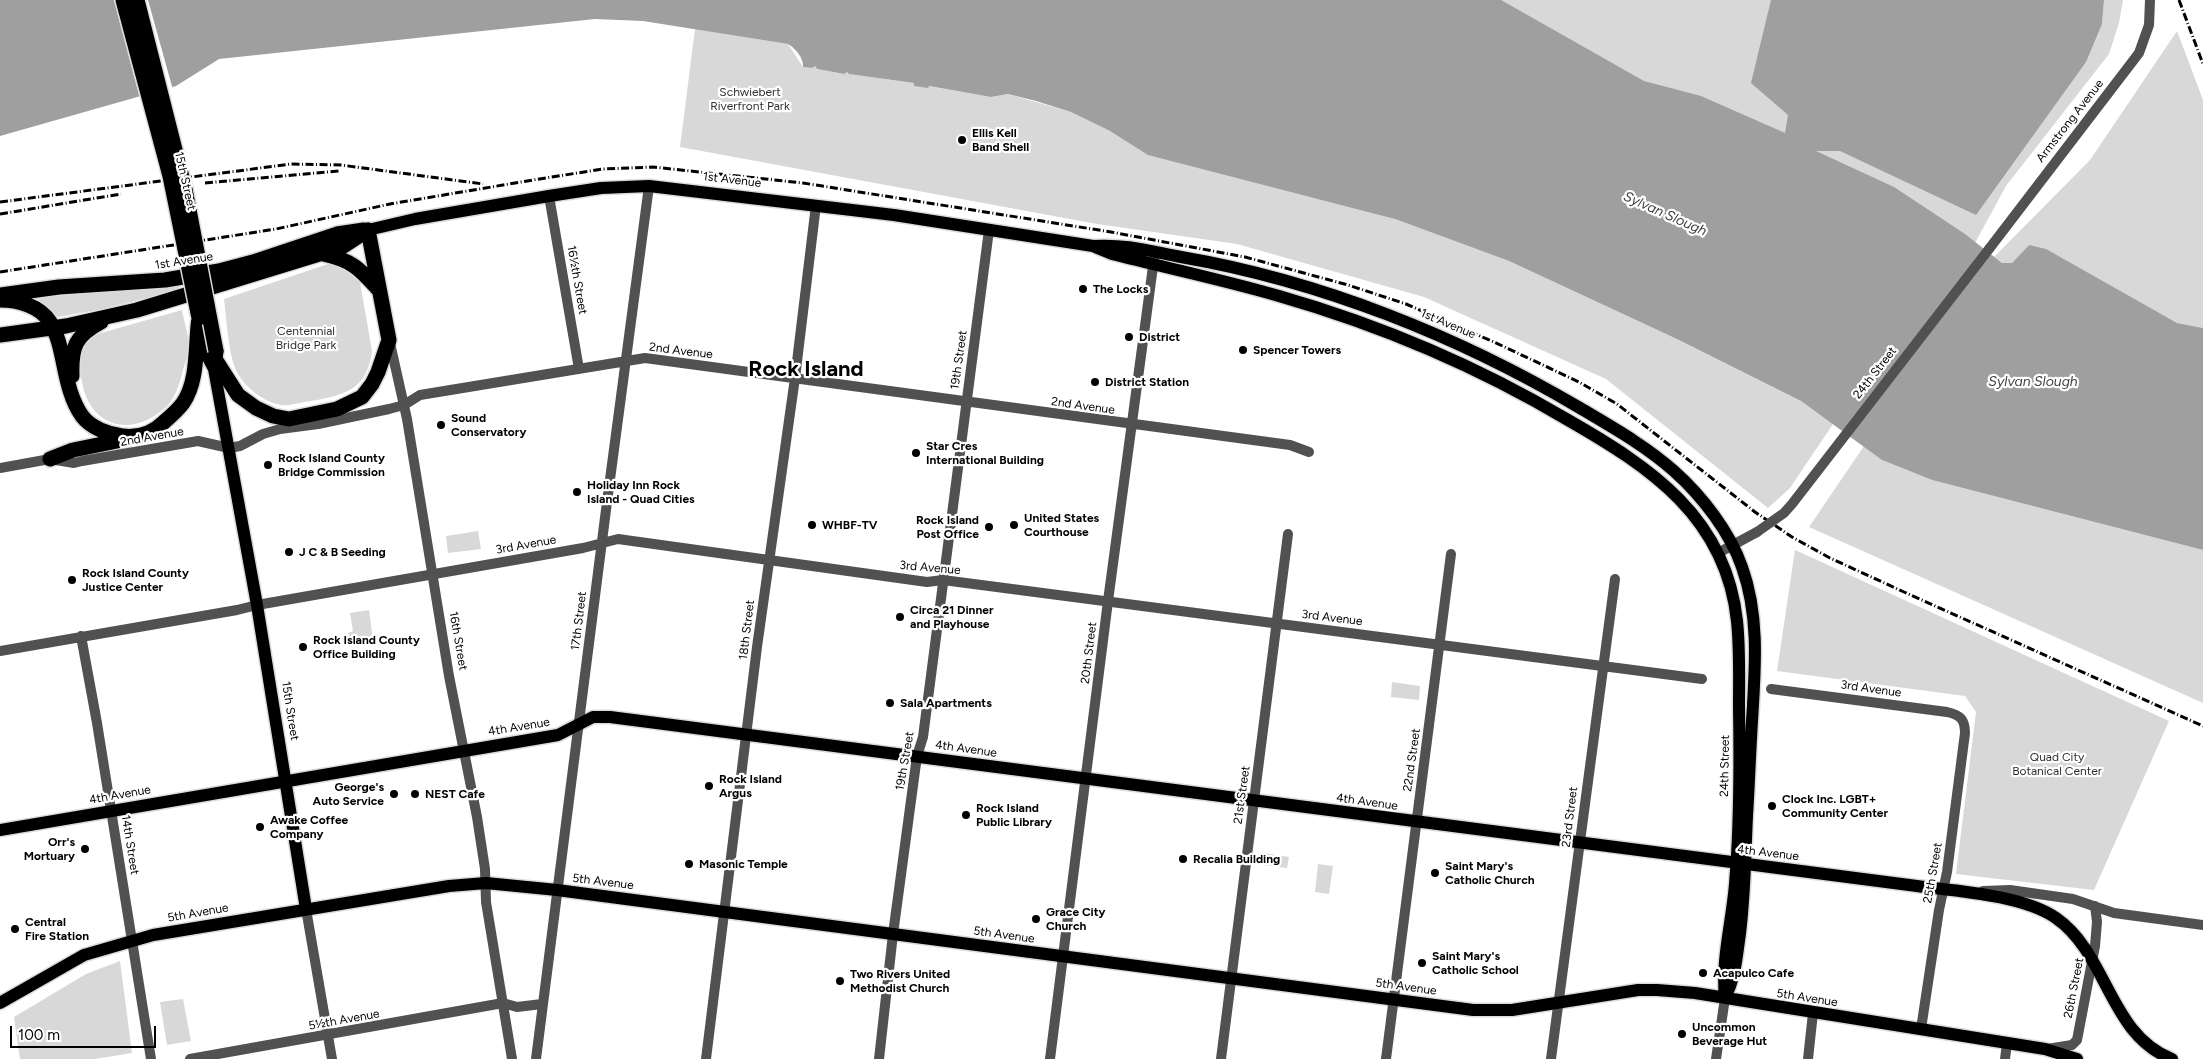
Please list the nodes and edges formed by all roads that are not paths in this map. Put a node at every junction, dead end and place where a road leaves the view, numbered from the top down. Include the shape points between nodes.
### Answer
1 (123, 0) edge
2 (137, 0) edge
3 (2150, 0) edge
4 (649, 186) junction
5 (549, 196) junction
6 (816, 205) junction
7 (368, 230) junction
8 (989, 230) junction
9 (1093, 246) junction
10 (1989, 249) joint
11 (1155, 250) junction
12 (324, 254) junction
13 (1153, 265) junction
14 (379, 291) junction
15 (0, 295) edge
16 (0, 300) edge
17 (122, 314) junction
18 (53, 327) junction
19 (0, 335) edge
20 (389, 340) junction
21 (209, 357) junction
22 (625, 361) junction
23 (579, 369) junction
24 (795, 378) junction
25 (72, 395) junction
26 (966, 403) junction
27 (404, 405) junction
28 (1132, 425) junction
29 (140, 436) junction
30 (229, 448) junction
31 (1309, 452) dead end
32 (50, 459) junction
33 (0, 468) edge
34 (1288, 534) dead end
35 (601, 543) junction
36 (1732, 546) junction
37 (1718, 553) junction
38 (1451, 554) dead end
39 (769, 559) junction
40 (432, 575) junction
41 (1615, 579) dead end
42 (943, 580) junction
43 (1108, 601) junction
44 (257, 605) junction
45 (1276, 623) junction
46 (80, 636) junction
47 (1439, 644) junction
48 (0, 651) edge
49 (1604, 666) junction
50 (1702, 679) dead end
51 (1772, 689) dead end
52 (1964, 721) joint
53 (579, 725) junction
54 (747, 734) junction
55 (463, 751) junction
56 (917, 756) junction
57 (1085, 779) junction
58 (286, 780) junction
59 (1253, 800) junction
60 (111, 810) junction
61 (1416, 822) junction
62 (0, 830) edge
63 (1579, 842) junction
64 (1740, 863) junction
65 (486, 884) junction
66 (1939, 889) junction
67 (557, 890) junction
68 (1970, 894) junction
69 (2094, 906) junction
70 (306, 908) junction
71 (725, 912) junction
72 (2203, 925) edge
73 (893, 934) junction
74 (132, 940) junction
75 (1063, 957) junction
76 (2092, 961) junction
77 (1231, 977) junction
78 (1725, 998) junction
79 (1393, 1000) junction
80 (1558, 1002) junction
81 (0, 1003) edge
82 (503, 1003) junction
83 (542, 1004) junction
84 (1813, 1013) junction
85 (1921, 1029) junction
86 (328, 1034) junction
87 (2007, 1043) junction
88 (2045, 1049) junction
89 (151, 1059) edge
90 (190, 1059) edge
91 (332, 1059) edge
92 (512, 1059) edge
93 (536, 1059) edge
94 (706, 1059) edge
95 (879, 1059) edge
96 (1050, 1059) edge
97 (1221, 1059) edge
98 (1386, 1059) edge
99 (1551, 1059) edge
100 (1716, 1059) edge
101 (1808, 1059) edge
102 (2005, 1059) edge
103 (2077, 1059) edge
104 (2172, 1059) edge

1 - 21 highway, 15th Street, bridge via 170,176
2 - 21 highway, 15th Street, bridge via 185,189
3 - 10 street, Armstrong Avenue via 2149,25 2139,53
4 - 5 main road, 1st Avenue via 601,188
4 - 6 main road, 1st Avenue
4 - 22 street, 17th Street
5 - 7 main road, 1st Avenue via 415,218
5 - 23 street, 16½th Street
6 - 8 main road, 1st Avenue
6 - 24 street, 18th Street
7 - 12 highway, 1st Avenue
7 - 14 highway, 16th Street
7 - 15 highway, 1st Avenue via 337,234 219,271 166,280 60,286
8 - 9 main road, 1st Avenue
8 - 26 street, 19th Street
9 - 11 main road, 1st Avenue via 1119,244
9 - 13 main road, 1st Avenue
10 - 36 street, 24th Street, bridge via 1784,513
11 - 13 street, 20th Street
11 - 36 main road, 1st Avenue via 1263,275 1341,299 1432,333 1528,379 1605,423 1676,473 1711,512
12 - 14 highway via 355,265
12 - 17 highway, 1st Avenue
13 - 28 street, 20th Street
13 - 37 main road, 1st Avenue via 1278,296 1365,324 1512,388 1588,431 1673,491 1697,518
14 - 20 highway, 16th Street
16 - 18 highway via 9,300 41,312
17 - 18 highway, 1st Avenue
17 - 25 highway via 104,320 78,339 72,352
18 - 19 highway, 1st Avenue
18 - 25 highway
20 - 21 highway via 378,372 362,397 337,409 289,418 262,412 248,403
20 - 27 street, 16th Street
21 - 29 highway, 15th Street via 192,382 183,404 160,426
21 - 30 main road, 15th Street
22 - 23 street, 2nd Avenue
22 - 24 street, 2nd Avenue via 645,358
22 - 35 street, 17th Street
23 - 27 street, 2nd Avenue via 420,395
24 - 26 street, 2nd Avenue
24 - 39 street, 18th Street
25 - 29 highway via 82,416 103,432
26 - 28 street, 2nd Avenue
26 - 42 street, 19th Street
27 - 30 street, 2nd Avenue via 280,429
27 - 40 street, 16th Street
28 - 31 street, 2nd Avenue via 1290,445
28 - 43 street, 20th Street
29 - 32 highway, 15th Street via 73,450
30 - 32 street, 2nd Avenue via 198,442 82,462
30 - 44 main road, 15th Street
32 - 33 street, 2nd Avenue
34 - 45 street, 21st Street
35 - 39 street, 3rd Avenue via 624,539
35 - 40 street, 3rd Avenue
35 - 53 street, 17th Street
36 - 37 street, 24th Street
36 - 64 main road, 24th Street via 1750,597 1755,631 1754,692
37 - 64 main road, 24th Street via 1734,600 1738,634
38 - 47 street, 22nd Street
39 - 42 street, 3rd Avenue via 927,582
39 - 54 street, 18th Street
40 - 44 street, 3rd Avenue
40 - 55 street, 16th Street
41 - 49 street, 23rd Street
42 - 43 street, 3rd Avenue
42 - 56 street, 19th Street
43 - 45 street, 3rd Avenue
43 - 57 street, 20th Street
44 - 46 street, 3rd Avenue
44 - 58 main road, 15th Street
45 - 47 street, 3rd Avenue
45 - 59 street, 21st Street
46 - 48 street, 3rd Avenue
46 - 60 street, 14th Street
47 - 49 street, 3rd Avenue
47 - 61 street, 22nd Street
49 - 50 street, 3rd Avenue
49 - 63 street, 23rd Street
51 - 52 street, 3rd Avenue via 1947,712
52 - 66 street, 25th Street via 1965,733
53 - 54 main road, 4th Avenue via 593,717 604,716
53 - 55 main road, 4th Avenue via 558,735
53 - 67 street, 17th Street
54 - 56 main road, 4th Avenue
54 - 71 street, 18th Street
55 - 58 main road, 4th Avenue
55 - 65 street, 16th Street via 478,817
56 - 57 main road, 4th Avenue
56 - 73 street, 19th Street
57 - 59 main road, 4th Avenue
57 - 75 street, 20th Street
58 - 60 main road, 4th Avenue
58 - 70 main road, 15th Street
59 - 61 main road, 4th Avenue
59 - 77 street, 21st Street
60 - 62 main road, 4th Avenue
60 - 74 street, 14th Street
61 - 63 main road, 4th Avenue
61 - 79 street, 22nd Street
63 - 64 main road, 4th Avenue
63 - 80 street, 23rd Street
64 - 66 main road, 4th Avenue
64 - 78 main road, 24th Street via 1745,891 1733,981
65 - 67 main road, 5th Avenue
65 - 70 main road, 5th Avenue via 449,886
65 - 82 street, 16th Street via 486,902
66 - 68 main road
66 - 85 street, 25th Street
67 - 71 main road, 5th Avenue
67 - 83 street, 17th Street
68 - 69 street via 2010,890 2073,899
68 - 76 main road via 2024,903 2056,918 2082,943
69 - 72 street via 2114,913
69 - 76 street, 26th Street via 2097,922
70 - 74 main road, 5th Avenue
70 - 86 street, 15th Street
71 - 73 main road, 5th Avenue
71 - 94 street, 18th Street
73 - 75 main road, 5th Avenue
73 - 95 street, 19th Street
74 - 81 main road, 5th Avenue via 84,955
74 - 89 street, 14th Street
75 - 77 main road, 5th Avenue
75 - 96 street, 20th Street
76 - 88 street, 26th Street via 2075,1043
76 - 104 main road via 2136,1036 2150,1048
77 - 79 main road, 5th Avenue
77 - 97 street, 21st Street
78 - 80 main road, 5th Avenue via 1657,990
78 - 84 main road, 5th Avenue
78 - 100 street, 24th Street
79 - 80 main road, 5th Avenue via 1495,1010
79 - 98 street, 22nd Street
80 - 99 street, 23rd Street
82 - 83 street, 5½th Avenue via 516,1007
82 - 86 street, 5½th Avenue
82 - 92 street, 16th Street
83 - 93 street, 17th Street
84 - 85 main road, 5th Avenue
84 - 101 street
85 - 87 main road, 5th Avenue
86 - 90 street, 5½th Avenue
86 - 91 street, 15th Street
87 - 88 main road, 5th Avenue
87 - 102 street
88 - 103 main road, 5th Avenue

